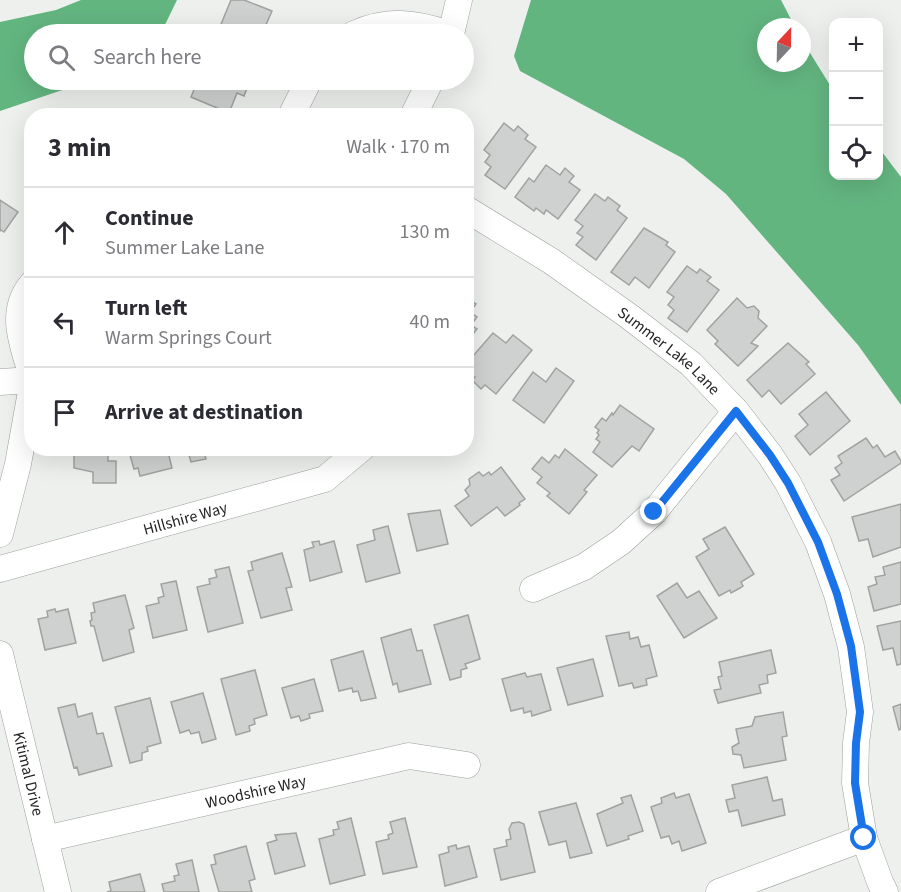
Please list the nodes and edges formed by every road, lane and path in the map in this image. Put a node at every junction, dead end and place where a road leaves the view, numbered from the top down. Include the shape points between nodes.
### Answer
1 (459, 0) edge
2 (396, 24) edge
3 (414, 24) edge
4 (453, 24) edge
5 (304, 90) edge
6 (426, 90) edge
7 (295, 108) edge
8 (417, 108) edge
9 (474, 214) edge
10 (24, 297) edge
11 (24, 348) edge
12 (24, 379) edge
13 (0, 382) edge
14 (736, 411) junction
15 (24, 431) edge
16 (352, 456) edge
17 (0, 534) edge
18 (0, 569) edge
19 (533, 589) dead end
20 (0, 654) edge
21 (468, 765) dead end
22 (864, 838) junction
23 (45, 839) junction
24 (58, 892) edge
25 (719, 892) edge
26 (885, 892) edge

1 - 4 street
2 - 3 street
5 - 7 street
6 - 8 street
9 - 14 street, Summer Lake Lane via 630,316 691,364
10 - 11 street via 18,325
12 - 13 street
14 - 19 street via 654,512 621,542 584,567
14 - 22 street, Summer Lake Lane via 788,483 818,542 837,594 851,646 860,712 855,783
15 - 17 street
16 - 18 street, Hillshire Way via 325,479
20 - 23 street, Kitimal Drive
21 - 23 street, Woodshire Way via 409,756
22 - 25 street
22 - 26 street, Summer Lake Lane
23 - 24 street, Kitimal Drive

